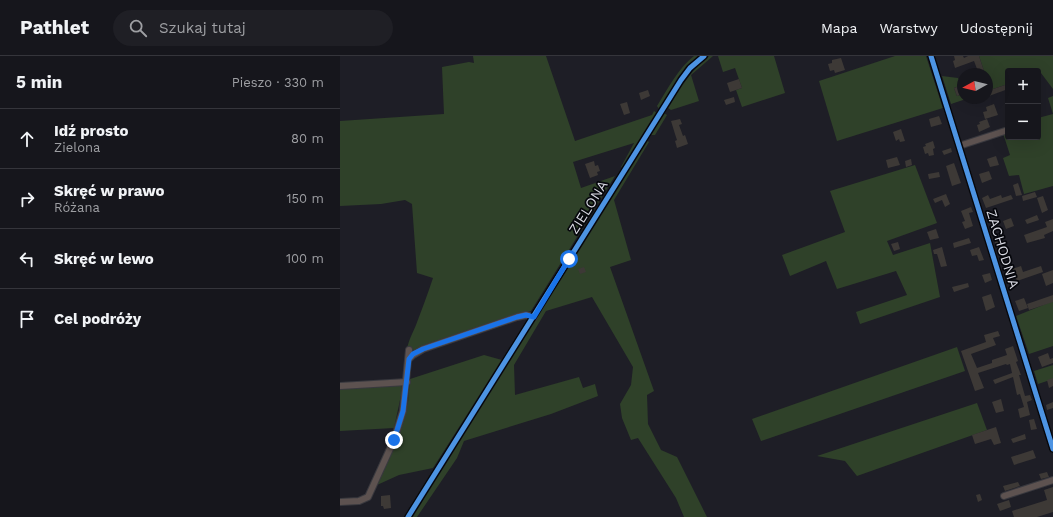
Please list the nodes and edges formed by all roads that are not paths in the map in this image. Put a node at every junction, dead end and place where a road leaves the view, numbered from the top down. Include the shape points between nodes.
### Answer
1 (704, 56) edge
2 (931, 56) edge
3 (1005, 131) edge
4 (958, 146) junction
5 (534, 317) junction
6 (409, 350) dead end
7 (409, 359) junction
8 (407, 382) junction
9 (340, 386) edge
10 (1053, 449) edge
11 (1053, 480) edge
12 (1004, 496) dead end
13 (340, 502) edge
14 (408, 517) edge

1 - 5 street, ZIELONA via 681,80
2 - 4 street, ZACHODNIA
3 - 4 street
4 - 10 street, ZACHODNIA
5 - 7 street via 526,315 509,319 423,349
5 - 14 street, ZIELONA
6 - 7 street
7 - 8 street
8 - 9 street
8 - 13 street via 403,411 396,433 369,494 364,499
11 - 12 street

